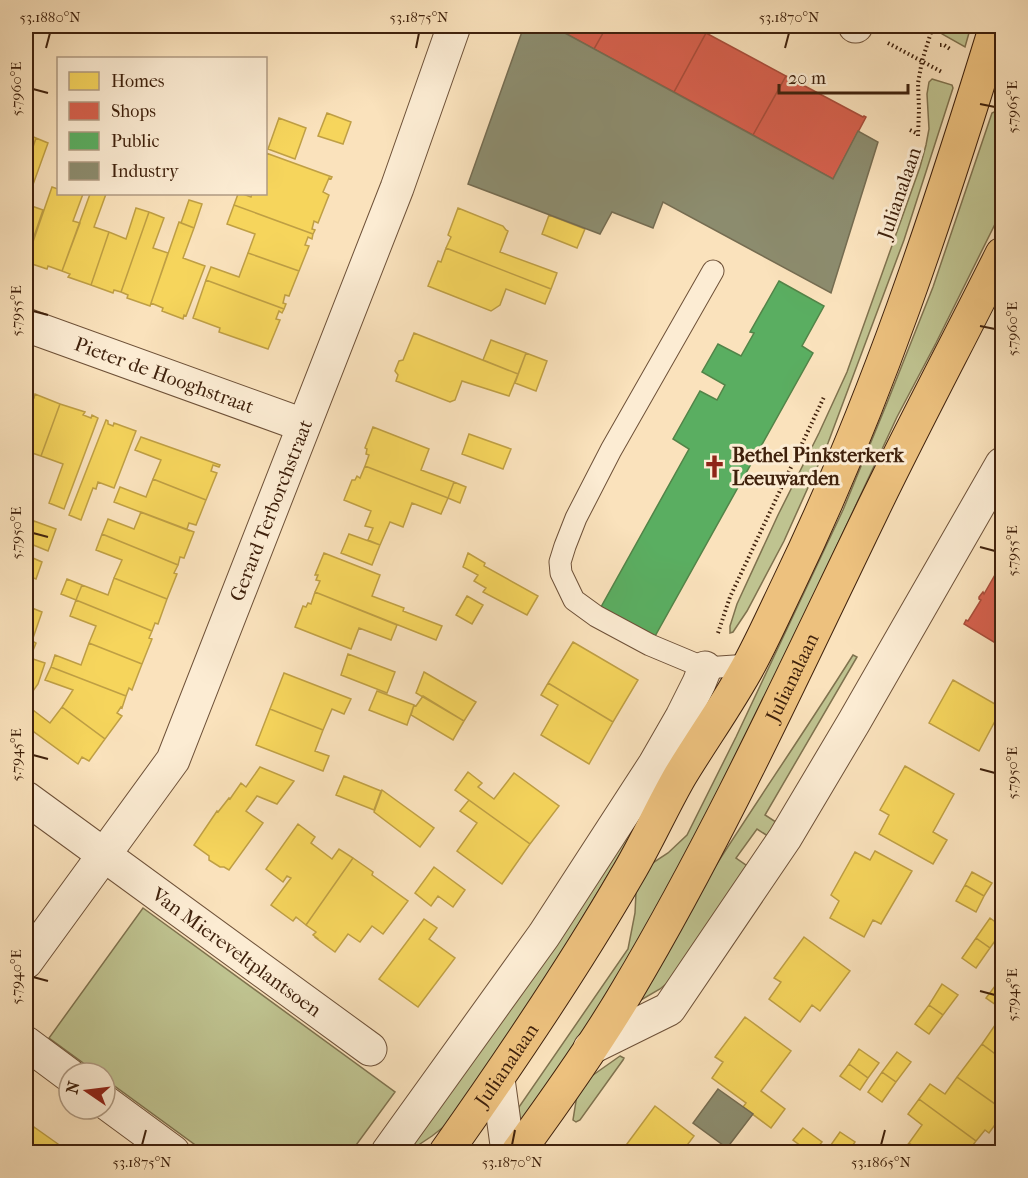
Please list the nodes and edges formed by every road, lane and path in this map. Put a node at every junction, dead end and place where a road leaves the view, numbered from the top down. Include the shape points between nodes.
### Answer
1 (454, 26) edge
2 (933, 26) edge
3 (996, 26) edge
4 (1002, 53) edge
5 (976, 90) junction
6 (910, 130) dead end
7 (1002, 254) edge
8 (713, 271) dead end
9 (1002, 272) edge
10 (980, 300) junction
11 (26, 325) edge
12 (829, 387) dead end
13 (303, 425) junction
14 (1002, 464) edge
15 (749, 665) junction
16 (705, 668) junction
17 (682, 717) junction
18 (26, 798) edge
19 (104, 855) junction
20 (26, 962) edge
21 (26, 1043) edge
22 (591, 1048) junction
23 (370, 1049) dead end
24 (57, 1066) edge
25 (498, 1079) junction
26 (117, 1111) edge
27 (173, 1152) edge
28 (388, 1152) edge
29 (446, 1152) edge
30 (508, 1152) edge
31 (518, 1152) edge

1 - 13 street, Gerard Terborchstraat via 397,188
2 - 6 path, Julianalaan via 918,83 918,136
3 - 5 main road, Julianalaan
4 - 5 main road, Julianalaan
5 - 15 main road, Julianalaan via 910,291 870,394 834,484
7 - 10 main road, Julianalaan
8 - 16 lane via 611,450 576,518 560,562 574,600 650,645
9 - 10 main road, Julianalaan
10 - 22 main road, Julianalaan via 874,508 761,744 678,902
11 - 13 street, Pieter de Hooghstraat
12 - 16 path via 730,597
13 - 19 street, Gerard Terborchstraat via 173,760
14 - 22 street via 785,838 669,1009
15 - 16 lane
15 - 17 street, Julianalaan
15 - 25 main road, Julianalaan via 679,778 579,956
16 - 17 street, Julianalaan
17 - 28 street, Julianalaan via 544,935
18 - 19 street, Van Miereveltplantsoen
19 - 20 street, Gerard Terborchstraat
19 - 23 street, Van Miereveltplantsoen
21 - 24 street
22 - 31 main road, Julianalaan
25 - 29 main road, Julianalaan
25 - 30 street
26 - 27 street

